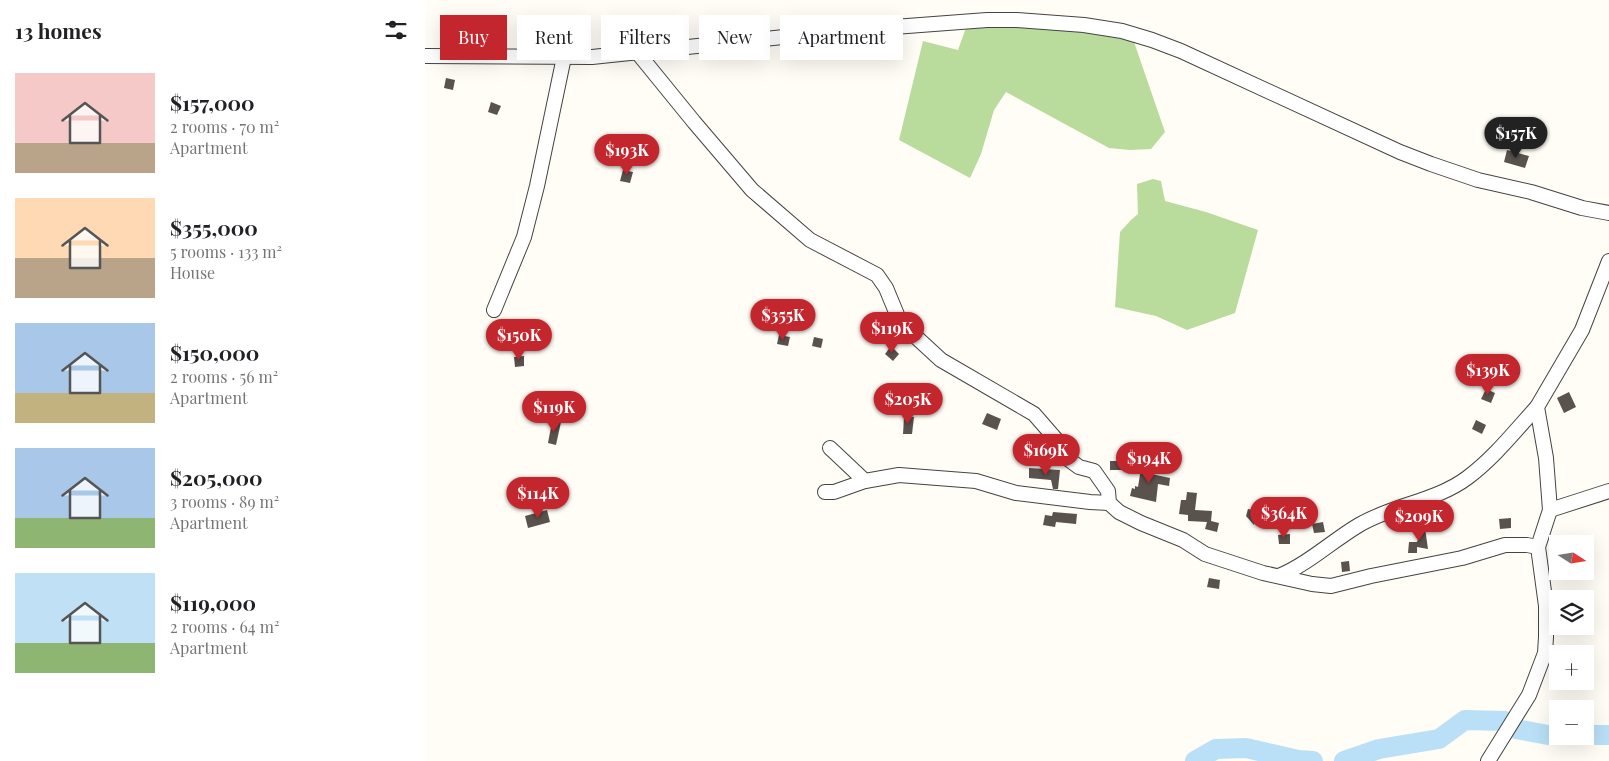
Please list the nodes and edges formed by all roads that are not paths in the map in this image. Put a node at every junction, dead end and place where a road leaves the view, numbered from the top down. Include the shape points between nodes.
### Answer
1 (689, 46) edge
2 (425, 56) edge
3 (517, 57) edge
4 (563, 60) edge
5 (644, 60) edge
6 (1609, 213) edge
7 (1609, 261) edge
8 (494, 310) dead end
9 (1537, 407) junction
10 (830, 448) dead end
11 (865, 482) junction
12 (1609, 491) edge
13 (825, 492) dead end
14 (1109, 503) junction
15 (1550, 510) junction
16 (1538, 547) junction
17 (1279, 576) junction
18 (1488, 761) edge

1 - 6 street via 841,30 987,20 1084,25 1122,31 1181,51 1431,164 1478,180
2 - 3 street
4 - 8 street via 524,237
5 - 14 street via 752,190 810,240 877,275 898,317 916,337 941,360 1034,414 1061,445 1064,456 1079,467 1094,471 1108,491
7 - 9 street via 1582,330
9 - 15 street via 1546,458
9 - 17 street via 1467,478 1360,524 1293,570
10 - 11 street
11 - 13 street
11 - 14 street via 899,475 976,481 1016,493
12 - 15 street
14 - 17 street via 1126,515 1183,540 1205,554
15 - 16 street
16 - 17 street via 1505,545 1462,558 1331,586
16 - 18 street via 1546,606 1545,653 1529,695

